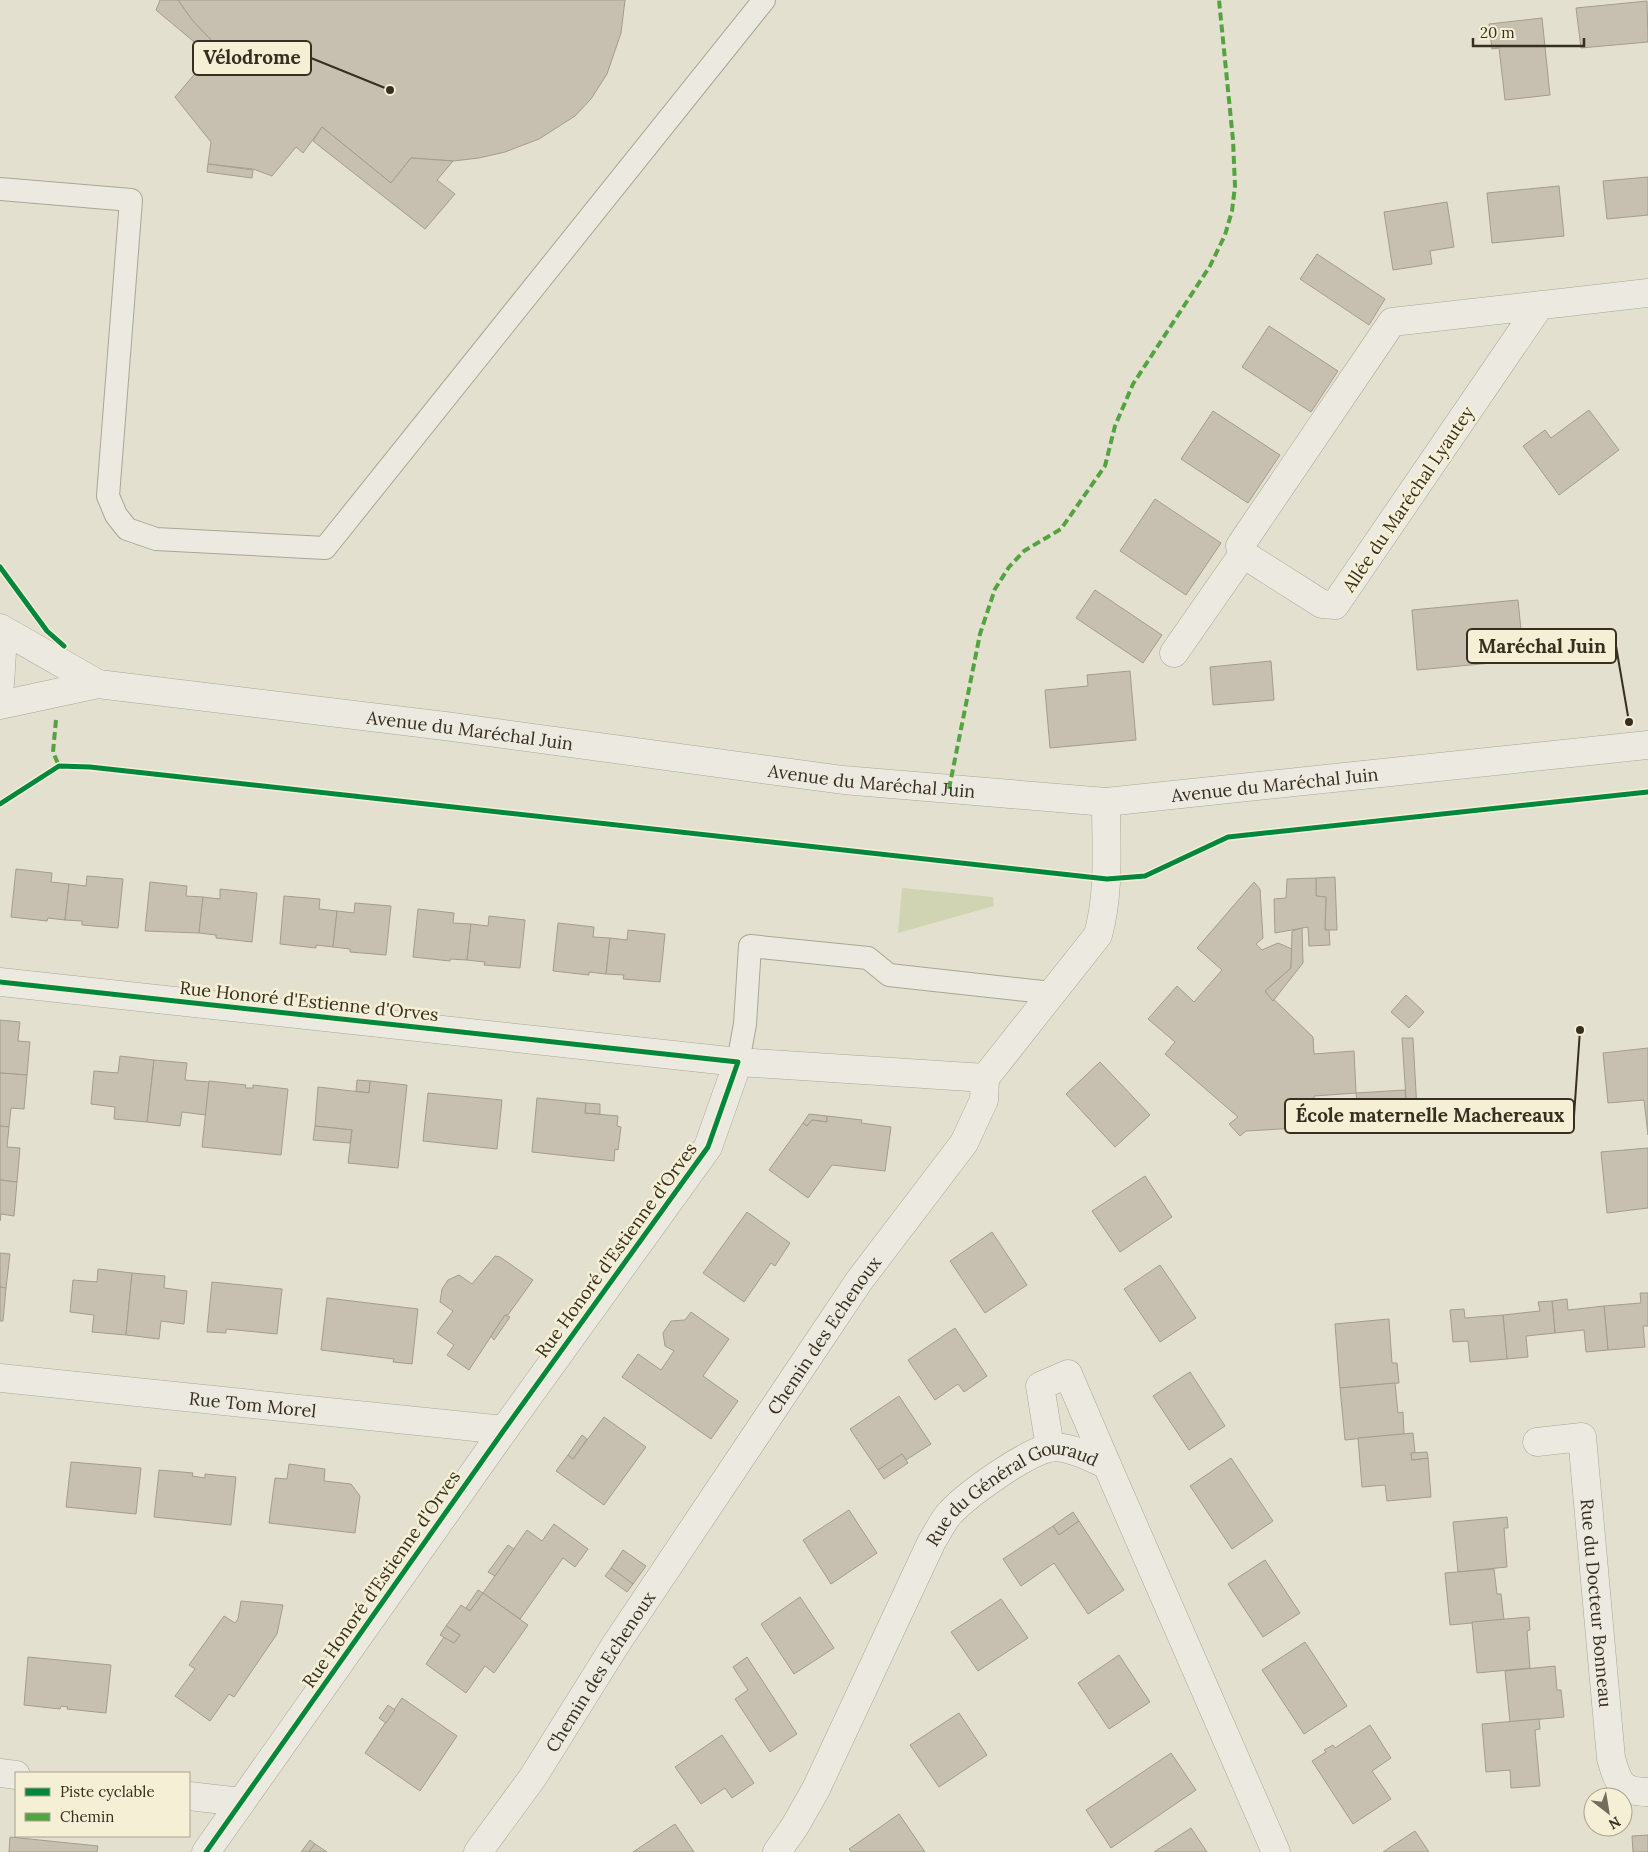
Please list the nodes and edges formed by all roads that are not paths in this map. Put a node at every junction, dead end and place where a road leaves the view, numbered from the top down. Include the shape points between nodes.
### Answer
1 (764, 0) edge
2 (0, 189) edge
3 (1648, 293) edge
4 (1540, 305) junction
5 (1243, 554) junction
6 (0, 628) edge
7 (0, 644) edge
8 (1174, 653) dead end
9 (0, 684) edge
10 (98, 684) junction
11 (0, 705) edge
12 (1648, 745) edge
13 (1106, 802) junction
14 (0, 982) edge
15 (1052, 993) junction
16 (738, 1062) junction
17 (985, 1078) junction
18 (0, 1378) edge
19 (504, 1430) junction
20 (1537, 1442) dead end
21 (1050, 1448) junction
22 (1107, 1465) junction
23 (0, 1773) edge
24 (15, 1775) edge
25 (1648, 1792) edge
26 (190, 1796) edge
27 (240, 1802) junction
28 (206, 1852) edge
29 (478, 1852) edge
30 (777, 1852) edge
31 (1276, 1852) edge

1 - 2 lane via 325,548 156,539 127,529 116,515 108,496 131,200
3 - 4 street
4 - 5 street via 1392,322 1240,546
4 - 5 street, Allée du Maréchal Lyautey via 1335,605 1322,604
5 - 8 street
6 - 10 street, Avenue du Maréchal Juin
7 - 9 street
10 - 11 street, Avenue du Maréchal Juin
10 - 13 street, Avenue du Maréchal Juin via 454,727 843,780
12 - 13 street, Avenue du Maréchal Juin
13 - 15 street via 1107,879 1105,908 1098,935
14 - 16 street, Rue Honoré d'Estienne d'Orves
15 - 16 lane via 889,975 868,958 750,946 745,1024
15 - 17 street
16 - 17 street
16 - 19 street, Rue Honoré d'Estienne d'Orves via 708,1147
17 - 29 street, Chemin des Echenoux via 984,1100 964,1143 859,1280 616,1644 533,1777
18 - 19 street, Rue Tom Morel
19 - 27 street, Rue Honoré d'Estienne d'Orves
20 - 25 street, Rue du Docteur Bonneau via 1582,1437 1612,1758 1621,1784 1631,1792
21 - 22 street, Rue du Général Gouraud via 1078,1452
21 - 22 street via 1040,1386 1068,1374
21 - 30 street, Rue du Général Gouraud via 1016,1463 950,1513 932,1541 816,1789
22 - 31 street, Rue du Général Gouraud
23 - 24 street
26 - 27 street
27 - 28 street, Rue Honoré d'Estienne d'Orves

